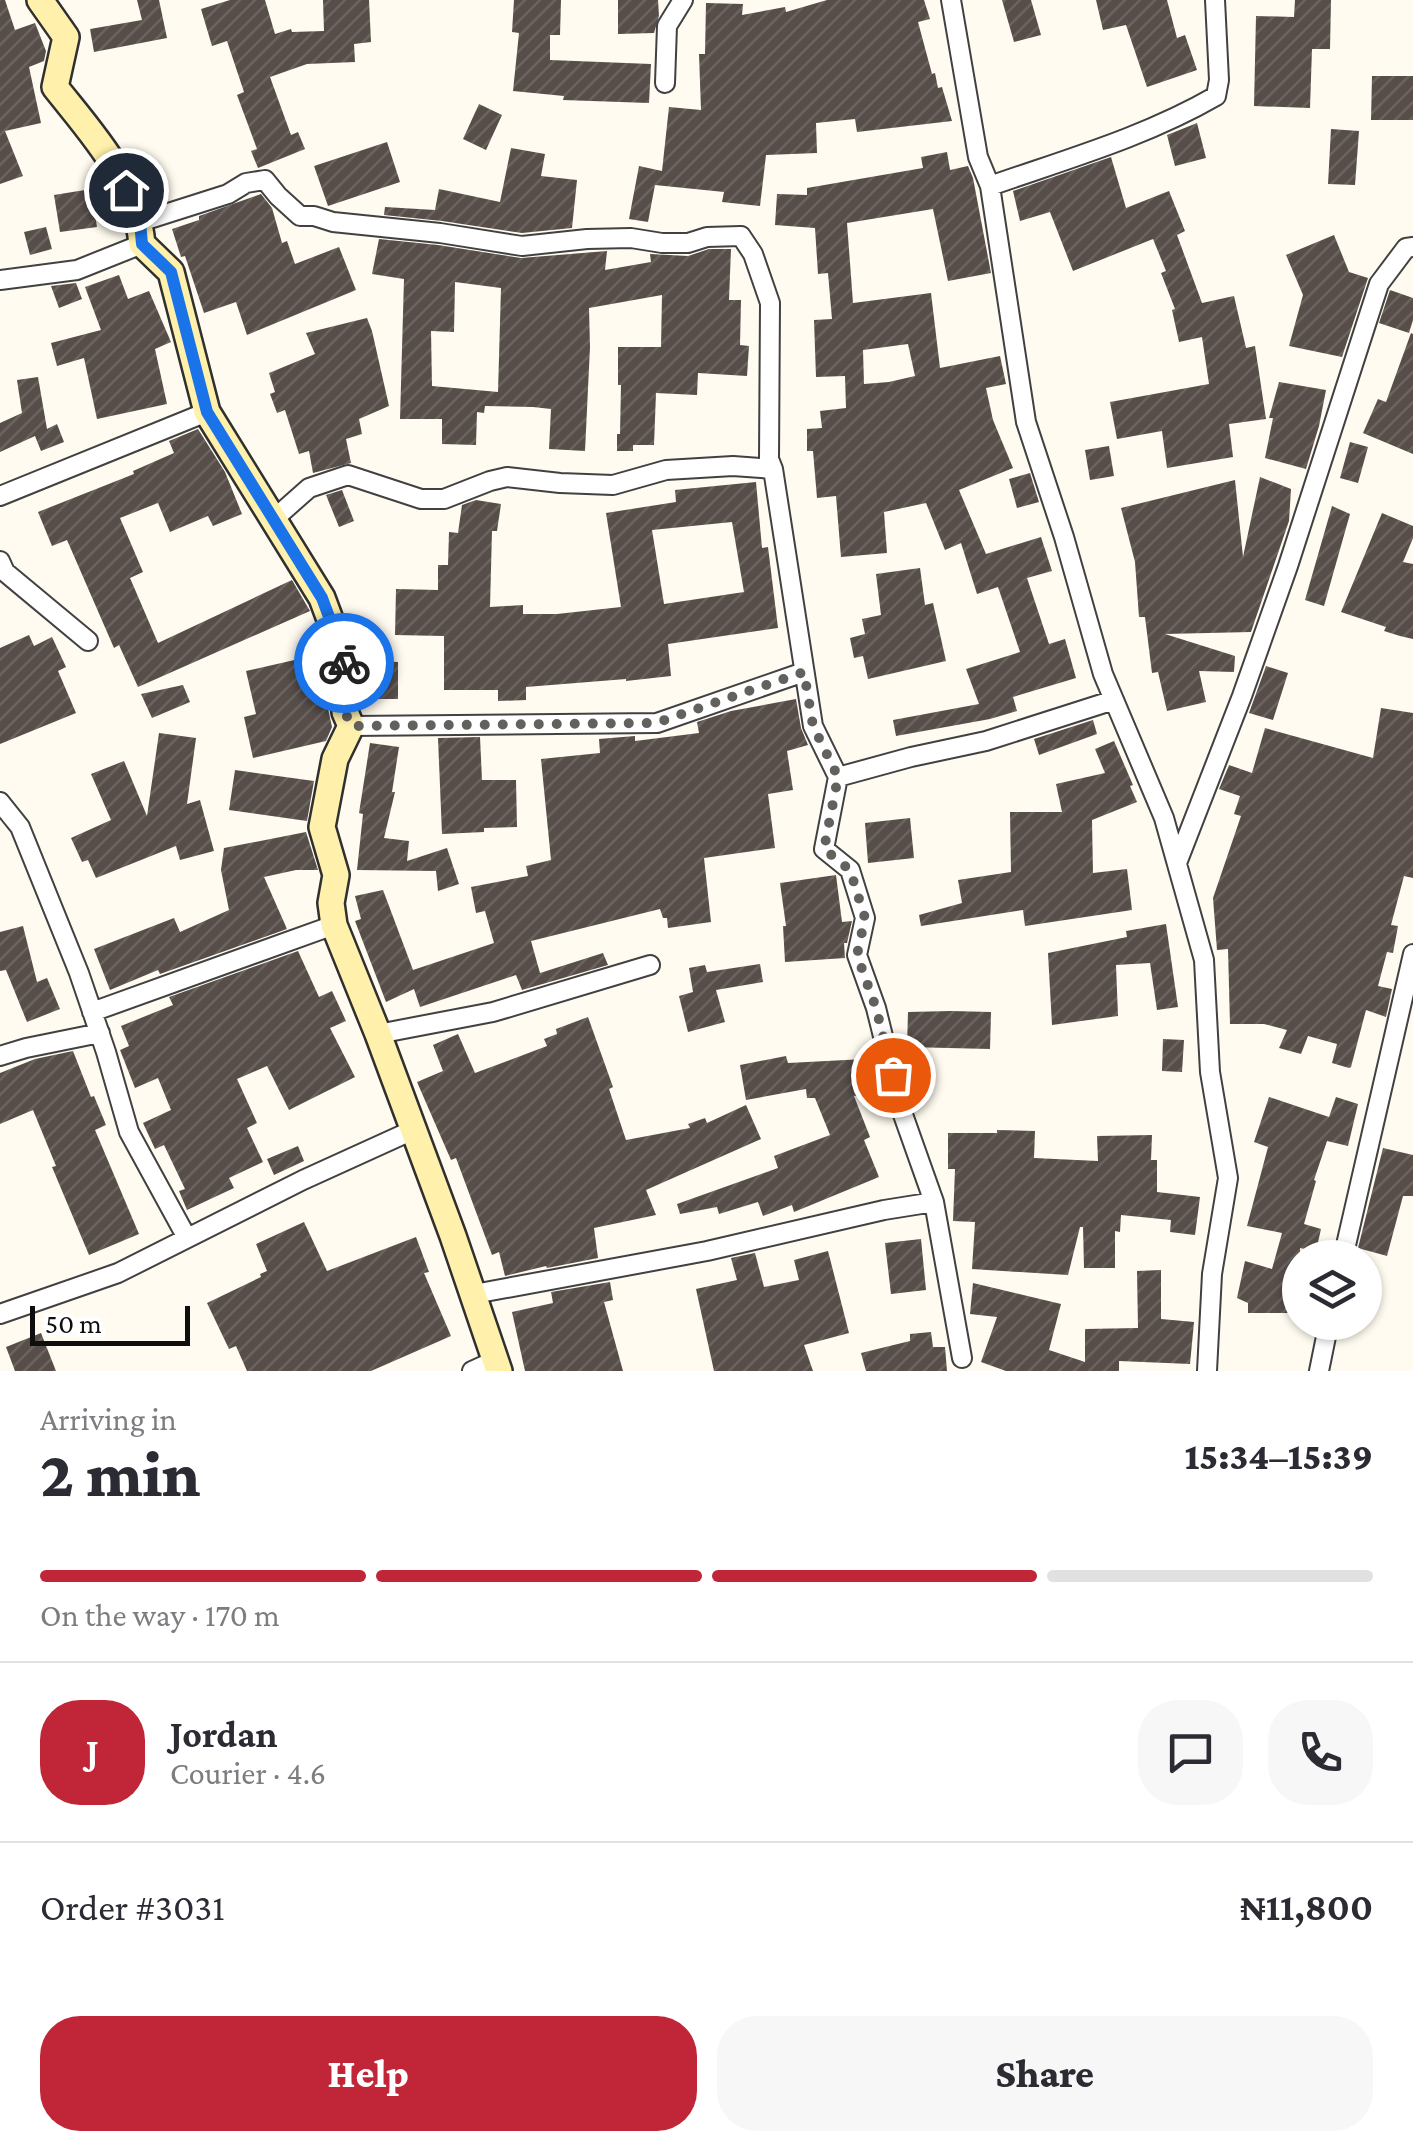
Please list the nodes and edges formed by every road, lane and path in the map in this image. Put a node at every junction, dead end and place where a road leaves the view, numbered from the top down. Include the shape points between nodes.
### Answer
1 (40, 0) edge
2 (951, 0) edge
3 (1216, 0) edge
4 (677, 4) edge
5 (665, 83) dead end
6 (990, 186) junction
7 (141, 233) junction
8 (1413, 247) edge
9 (0, 280) edge
10 (207, 412) junction
11 (773, 469) junction
12 (0, 496) edge
13 (274, 519) junction
14 (0, 561) edge
15 (88, 641) dead end
16 (804, 672) junction
17 (1114, 700) junction
18 (351, 726) junction
19 (838, 777) junction
20 (0, 802) edge
21 (1177, 864) junction
22 (334, 925) junction
23 (1413, 954) edge
24 (650, 965) dead end
25 (92, 1012) junction
26 (100, 1033) junction
27 (378, 1034) junction
28 (0, 1056) edge
29 (413, 1130) junction
30 (934, 1202) junction
31 (186, 1238) junction
32 (1347, 1240) edge
33 (474, 1294) junction
34 (0, 1314) edge
35 (1325, 1340) edge
36 (962, 1358) dead end
37 (497, 1365) edge
38 (472, 1371) edge
39 (1207, 1371) edge
40 (1319, 1371) edge

1 - 7 street via 66,38 55,87 112,158
2 - 6 street via 978,157
3 - 6 street via 1216,96 1139,135
4 - 5 street via 667,26
6 - 17 street via 1026,422
7 - 9 street via 78,270
7 - 10 street via 171,272
7 - 11 street via 265,180 300,216 522,246 631,238 688,244 740,236 770,303
8 - 21 street via 1379,284 1282,584
10 - 12 street
10 - 13 street
11 - 13 street via 666,470 612,485 508,478 444,499 421,499 348,476 309,488
11 - 16 street
13 - 18 street via 322,598 344,657
14 - 15 street
16 - 18 street via 656,723
16 - 19 street via 813,726
17 - 19 street via 986,741
17 - 21 street
18 - 22 street via 334,759 322,827 336,875
19 - 30 street via 824,849 850,870 865,918 857,955
20 - 25 street via 20,827
21 - 39 street via 1204,960 1210,1072 1228,1178 1212,1274
22 - 25 street
22 - 27 street
23 - 32 street
24 - 27 street via 493,1012
25 - 26 street
26 - 28 street
26 - 31 street via 129,1132
27 - 29 street
29 - 31 street
29 - 33 street
30 - 33 street
30 - 36 street
31 - 34 street via 118,1273
33 - 37 street
35 - 40 street
37 - 38 street

